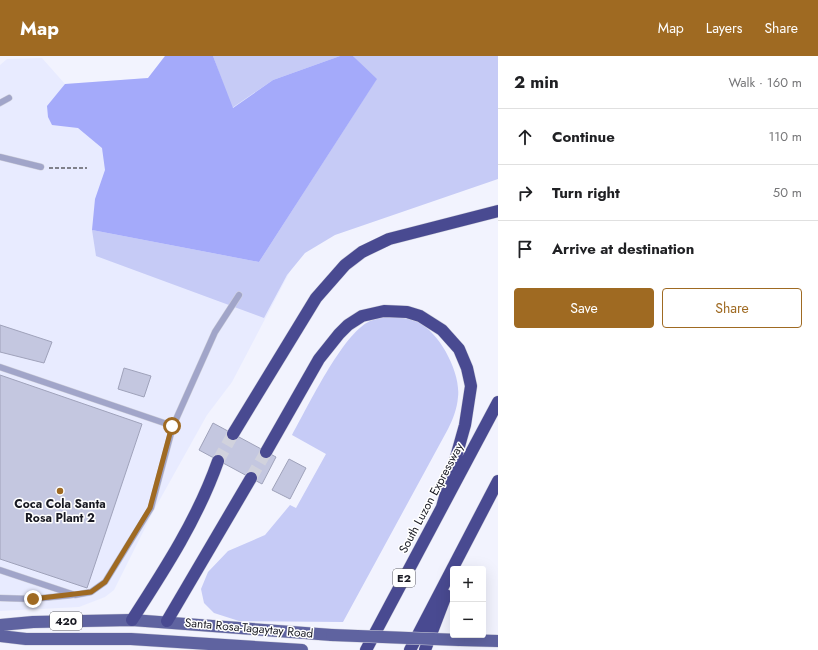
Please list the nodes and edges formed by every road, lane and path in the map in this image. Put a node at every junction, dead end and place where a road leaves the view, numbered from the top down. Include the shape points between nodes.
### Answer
1 (8, 98) dead end
2 (0, 103) edge
3 (0, 157) edge
4 (41, 167) joint
5 (87, 168) dead end
6 (498, 211) edge
7 (239, 295) dead end
8 (0, 367) edge
9 (498, 402) edge
10 (172, 426) junction
11 (233, 434) tunnel mouth
12 (266, 452) tunnel mouth
13 (218, 461) tunnel mouth
14 (251, 478) tunnel mouth
15 (498, 481) edge
16 (442, 507) junction
17 (471, 533) junction
18 (457, 566) edge
19 (0, 570) edge
20 (450, 586) edge
21 (75, 595) junction
22 (0, 598) edge
23 (132, 620) junction
24 (167, 621) junction
25 (0, 625) edge
26 (0, 636) edge
27 (131, 639) junction
28 (155, 641) junction
29 (498, 641) edge
30 (302, 650) edge
31 (366, 650) edge
32 (410, 650) edge
33 (425, 650) edge

1 - 2 lane
3 - 4 lane
4 - 5 path
6 - 11 highway via 389,239 362,252 345,265 316,298
7 - 10 lane via 215,332
8 - 10 lane
9 - 16 highway, South Luzon Expressway / E2
10 - 21 lane via 150,508 105,582 91,592
12 - 16 highway via 320,359 348,325 362,316 384,311 407,312 420,316 442,330 459,349 471,386 465,425
13 - 23 highway via 192,523
14 - 24 highway
15 - 17 highway
16 - 31 highway, South Luzon Expressway / E2
17 - 18 highway
17 - 32 highway
19 - 21 lane
20 - 33 highway
21 - 22 lane via 33,599
23 - 24 main road, Santa Rosa-Tagaytay Road / 420
23 - 25 main road, Santa Rosa-Tagaytay Road / 420
23 - 27 main road
24 - 28 main road
24 - 29 main road, Santa Rosa-Tagaytay Road / 420, bridge via 221,628 332,635
26 - 27 main road, Santa Rosa-Tagaytay Road / 420 via 26,639
27 - 28 main road, Santa Rosa-Tagaytay Road / 420
28 - 30 main road, Santa Rosa-Tagaytay Road / 420

